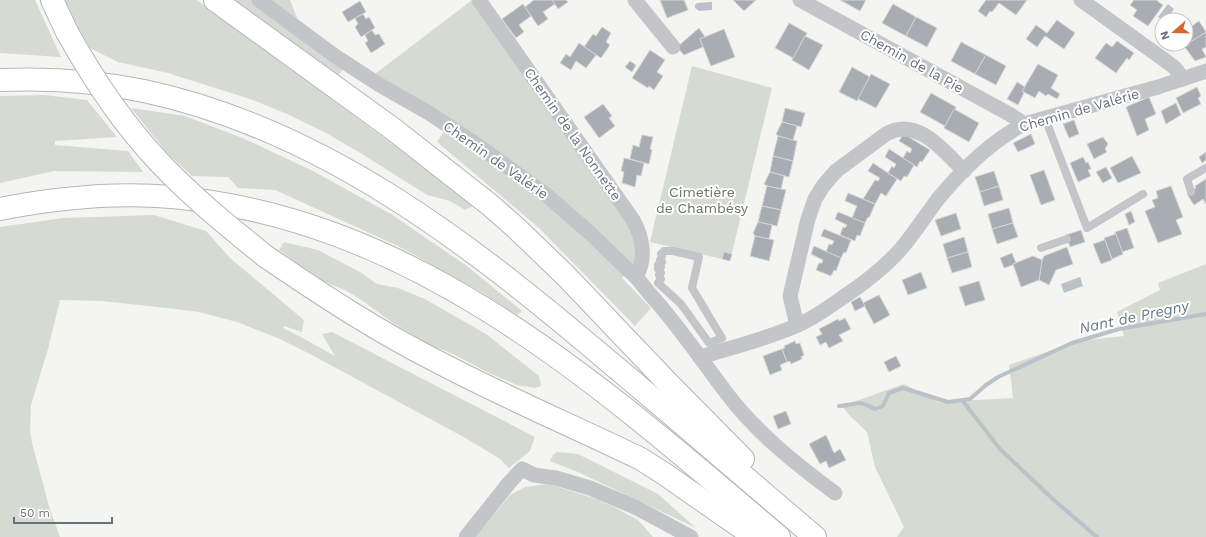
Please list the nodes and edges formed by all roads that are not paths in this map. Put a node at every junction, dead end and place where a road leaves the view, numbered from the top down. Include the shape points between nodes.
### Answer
1 (52, 0) edge
2 (215, 0) edge
3 (259, 0) edge
4 (479, 0) edge
5 (635, 0) edge
6 (800, 0) edge
7 (1081, 0) edge
8 (673, 47) dead end
9 (1206, 71) edge
10 (1183, 79) junction
11 (0, 80) edge
12 (1046, 118) junction
13 (1024, 124) junction
14 (1206, 168) edge
15 (964, 171) junction
16 (1191, 192) dead end
17 (1143, 194) dead end
18 (0, 209) edge
19 (1067, 239) dead end
20 (1041, 248) dead end
21 (636, 276) junction
22 (692, 288) joint
23 (797, 325) junction
24 (700, 357) junction
25 (835, 493) dead end
26 (753, 536) edge
27 (466, 537) edge
28 (691, 537) edge
29 (779, 537) edge
30 (815, 537) edge
31 (822, 537) edge

1 - 26 highway, bridge via 66,32 84,62 116,110 159,162 209,210 265,256 334,302 409,347 641,459
2 - 31 highway via 433,160 515,227
3 - 21 street, Chemin de Valérie via 335,56 441,122 544,193
4 - 21 street, Chemin de la Nonnette via 633,220 641,237 643,250 640,270
5 - 8 street
6 - 13 street, Chemin de la Pie
7 - 10 street via 1170,64
9 - 10 street, Chemin de Valérie
10 - 12 street, Chemin de Valérie
11 - 30 highway via 43,79 101,84 176,98 276,134 370,182 428,220 513,282
12 - 13 street, Chemin de Valérie
12 - 17 lane via 1087,228
13 - 15 street, Chemin de Valérie via 1007,133
14 - 16 lane via 1187,179
15 - 23 street, Chemin de Valérie via 939,198 901,249 881,269 828,308
15 - 23 street via 926,135 903,129 886,134 836,171 819,192 808,219 790,296
18 - 29 highway via 73,198 171,197 242,207 276,215 375,250 469,298 556,355 609,395
19 - 20 lane
21 - 24 street, Chemin de Valérie
22 - 22 lane via 699,257 664,251 661,254 662,262 658,265 661,273 658,275 661,279 658,283 682,304 709,343 722,338
23 - 24 street, Chemin de Valérie
24 - 25 street, Chemin de Valérie via 755,427
27 - 28 street via 522,469 534,475 571,482 611,496

